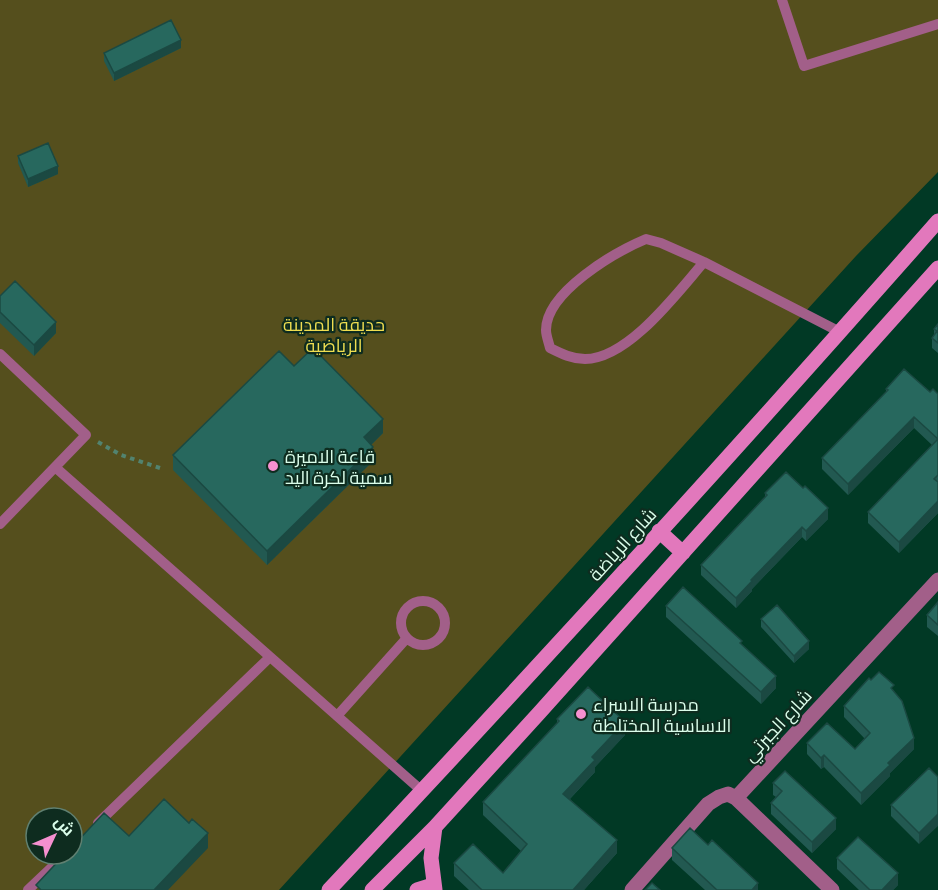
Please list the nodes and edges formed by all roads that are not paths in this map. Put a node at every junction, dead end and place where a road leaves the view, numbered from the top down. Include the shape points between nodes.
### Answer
1 (782, 0) edge
2 (938, 24) edge
3 (938, 221) edge
4 (704, 262) junction
5 (938, 268) edge
6 (840, 332) junction
7 (0, 354) edge
8 (55, 467) junction
9 (0, 524) edge
10 (659, 531) junction
11 (683, 554) junction
12 (938, 580) edge
13 (406, 639) junction
14 (270, 657) junction
15 (337, 716) junction
16 (422, 791) junction
17 (736, 798) junction
18 (435, 827) junction
19 (89, 831) edge
20 (53, 866) edge
21 (434, 887) edge
22 (28, 890) edge
23 (329, 890) edge
24 (372, 890) edge
25 (417, 890) edge
26 (632, 890) edge
27 (832, 890) edge

1 - 2 lane via 804,66
3 - 6 main road, شارع الرياضة
4 - 4 lane via 646,239 626,247 575,282 555,304 546,331 550,348 587,359 613,352 658,314
4 - 6 lane
5 - 11 main road
6 - 10 main road, شارع الرياضة
7 - 8 lane via 86,435
8 - 9 lane
8 - 14 lane
10 - 11 main road
10 - 16 main road, شارع الرياضة
11 - 18 main road
12 - 17 street, شارع الجبرتي
13 - 13 lane via 419,646 439,639 445,626 437,606 416,602 404,611 400,625
13 - 15 lane
14 - 15 lane
14 - 19 lane
15 - 16 lane
16 - 23 main road, شارع الرياضة
17 - 26 street via 728,794 708,804
17 - 27 street
18 - 21 main road via 431,858
18 - 24 main road
20 - 22 lane
21 - 25 main road

